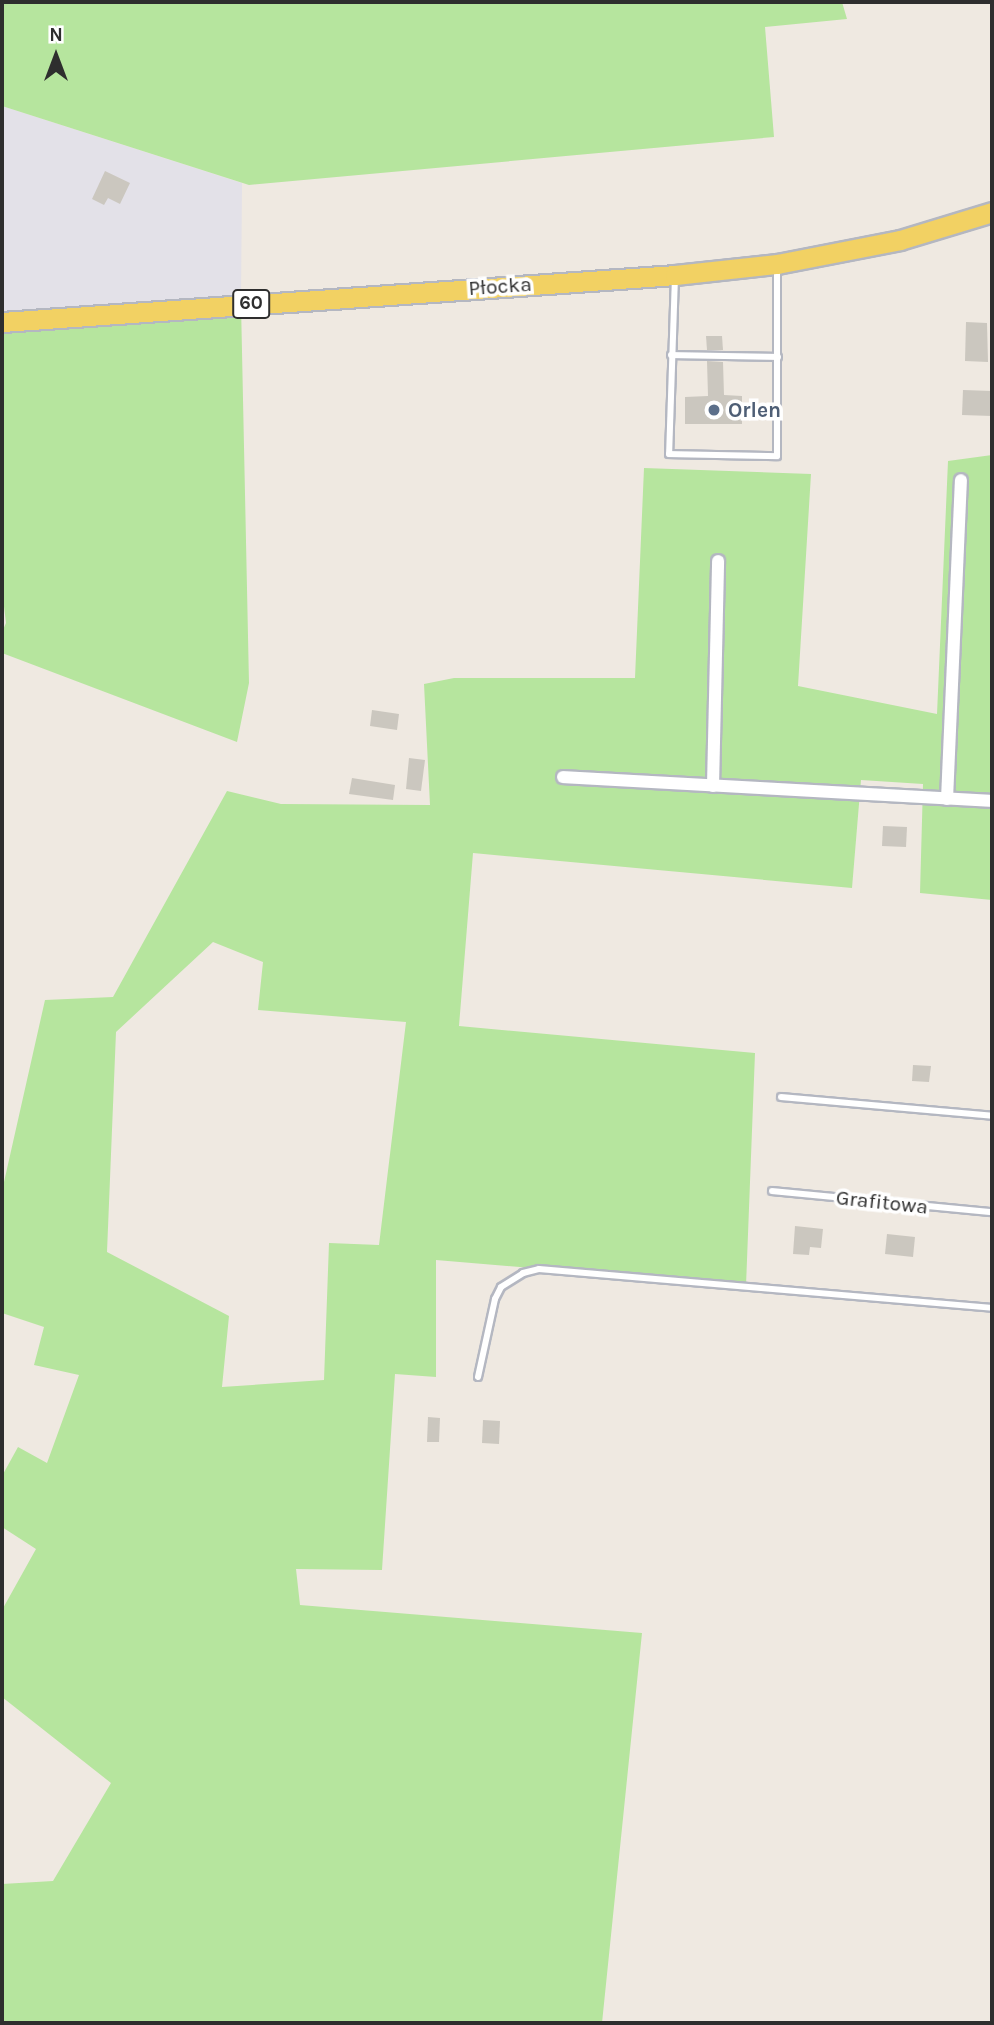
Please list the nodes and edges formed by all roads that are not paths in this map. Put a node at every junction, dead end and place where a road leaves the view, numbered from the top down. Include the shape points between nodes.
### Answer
1 (992, 212) edge
2 (777, 264) junction
3 (675, 275) junction
4 (2, 322) edge
5 (671, 355) junction
6 (778, 356) junction
7 (961, 481) dead end
8 (718, 561) dead end
9 (563, 777) dead end
10 (713, 786) junction
11 (947, 799) junction
12 (992, 801) edge
13 (781, 1097) dead end
14 (992, 1116) edge
15 (772, 1191) dead end
16 (992, 1212) edge
17 (992, 1308) edge
18 (478, 1377) dead end

1 - 2 main road, Płocka / 60 via 900,240
2 - 3 main road, Płocka / 60
2 - 6 lane
3 - 4 main road, Płocka / 60
3 - 5 lane
5 - 6 lane
5 - 6 lane via 669,454 777,456
7 - 11 street
8 - 10 street
9 - 10 street
10 - 11 street
11 - 12 street
13 - 14 lane
15 - 16 lane, Grafitowa
17 - 18 lane via 539,1269 501,1287

